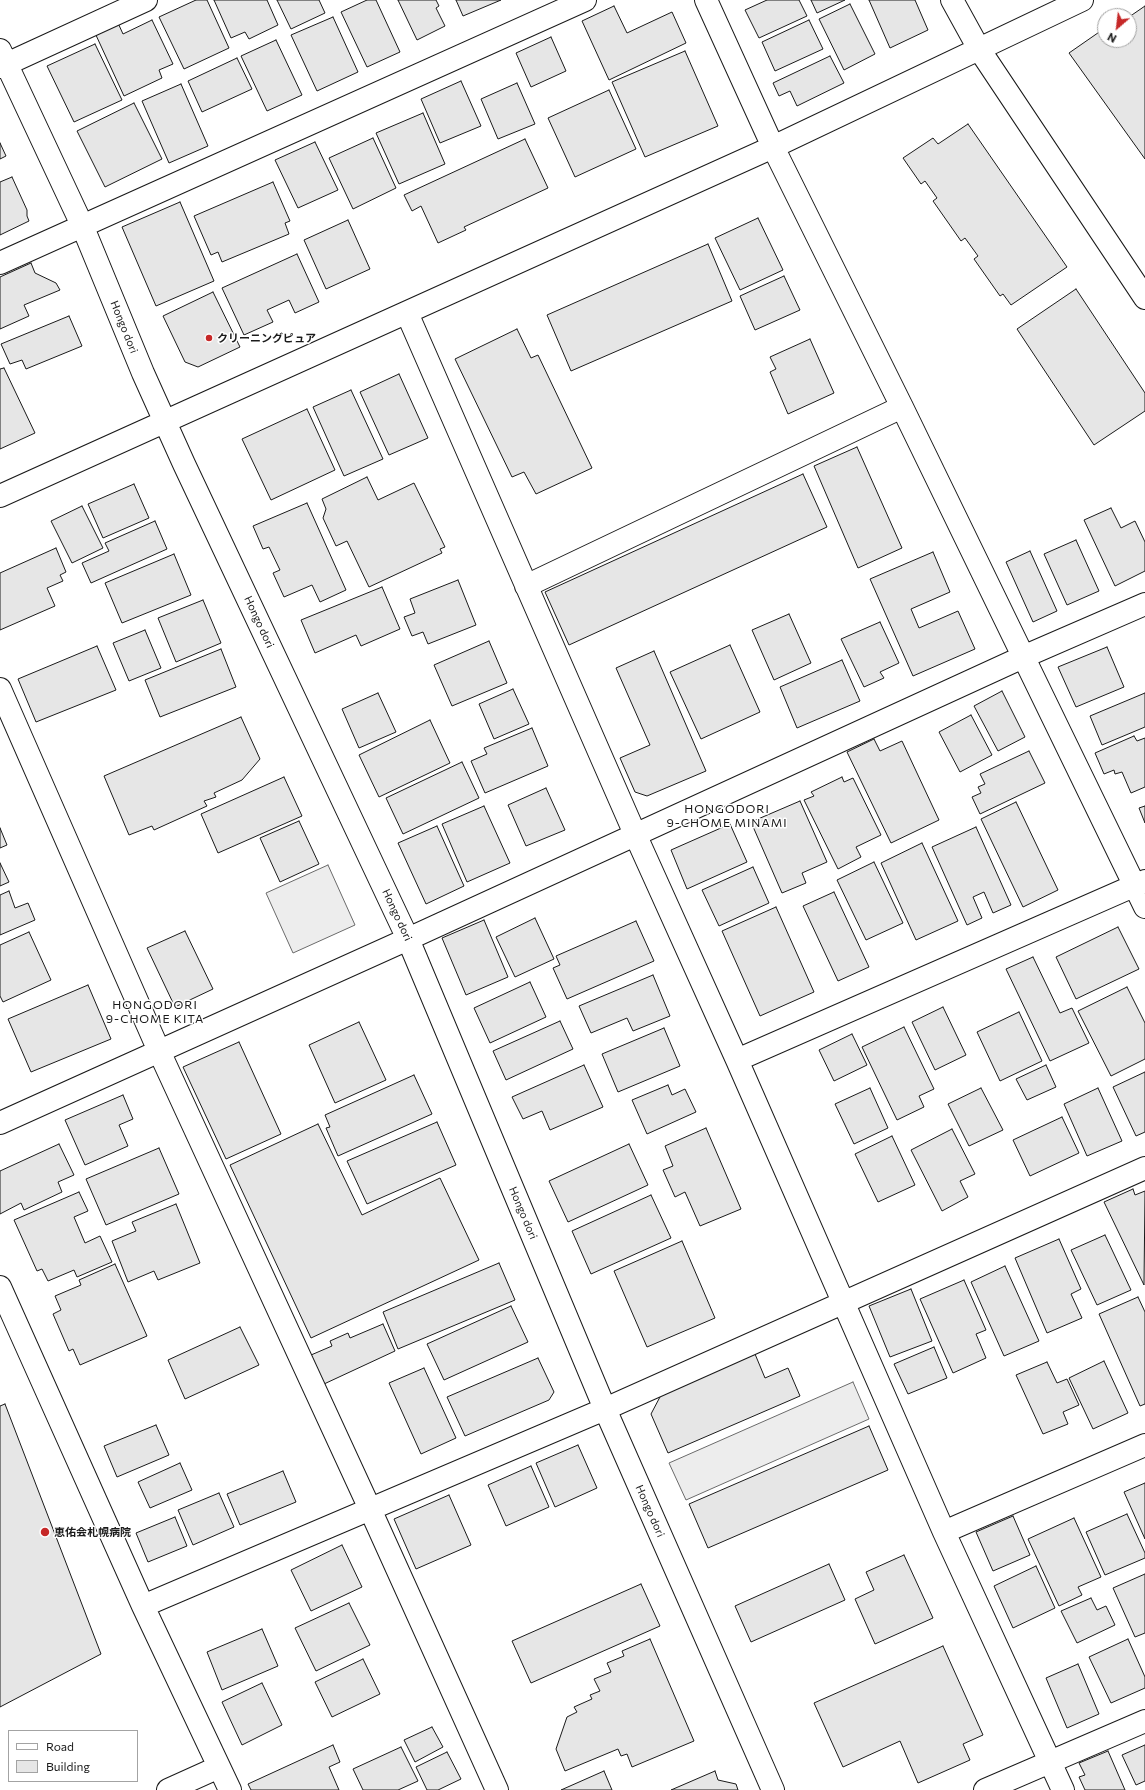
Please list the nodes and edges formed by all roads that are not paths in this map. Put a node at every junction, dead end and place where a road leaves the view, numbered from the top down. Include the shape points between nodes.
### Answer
1 (146, 0) edge
2 (585, 0) edge
3 (706, 0) edge
4 (952, 0) edge
5 (1082, 0) edge
6 (979, 49) junction
7 (2, 60) edge
8 (773, 147) junction
9 (82, 225) junction
10 (0, 263) edge
11 (1145, 298) edge
12 (407, 313) junction
13 (902, 407) junction
14 (164, 422) junction
15 (0, 496) edge
16 (526, 586) junction
17 (1145, 604) edge
18 (1023, 657) junction
19 (0, 689) edge
20 (635, 834) junction
21 (1140, 884) edge
22 (1145, 907) edge
23 (408, 939) junction
24 (159, 1051) junction
25 (737, 1060) junction
26 (0, 1123) edge
27 (1145, 1168) edge
28 (0, 1287) edge
29 (843, 1301) junction
30 (605, 1409) junction
31 (1145, 1445) edge
32 (370, 1509) junction
33 (944, 1532) junction
34 (143, 1606) junction
35 (1145, 1721) edge
36 (1050, 1762) junction
37 (219, 1767) junction
38 (168, 1790) edge
39 (230, 1790) edge
40 (497, 1790) edge
41 (773, 1790) edge
42 (985, 1790) edge
43 (1063, 1790) edge

1 - 7 street
2 - 9 street
3 - 8 street
4 - 6 street
5 - 6 street
6 - 8 street
6 - 11 street
7 - 9 street, Hongo dori
8 - 12 street
8 - 13 street
9 - 10 street
9 - 14 street, Hongo dori
12 - 14 street
12 - 16 street
13 - 16 street
13 - 18 street
14 - 15 street
14 - 23 street, Hongo dori
16 - 20 street
17 - 18 street
18 - 20 street
18 - 21 street
19 - 24 street
20 - 23 street
20 - 25 street
21 - 22 street
21 - 25 street
23 - 24 street
23 - 30 street, Hongo dori
24 - 26 street
24 - 32 street
25 - 29 street
27 - 29 street
28 - 34 street
29 - 30 street
29 - 33 street
30 - 32 street
30 - 41 street, Hongo dori
31 - 33 street
32 - 34 street
32 - 40 street
33 - 36 street
34 - 37 street
35 - 36 street
36 - 42 street
36 - 43 street
37 - 38 street
37 - 39 street

